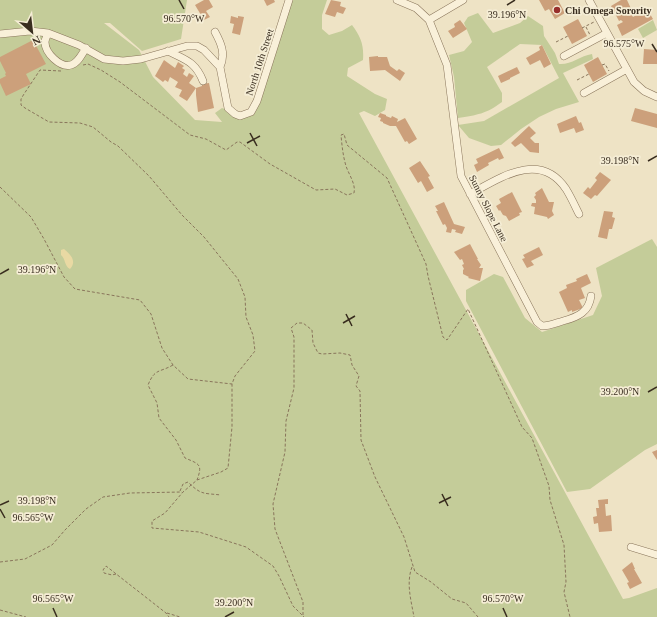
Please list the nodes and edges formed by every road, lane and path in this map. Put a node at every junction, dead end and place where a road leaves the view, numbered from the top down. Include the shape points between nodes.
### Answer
1 (289, 0) edge
2 (397, 0) edge
3 (463, 0) edge
4 (589, 0) edge
5 (429, 20) junction
6 (594, 22) dead end
7 (585, 26) junction
8 (582, 28) dead end
9 (215, 32) dead end
10 (48, 33) junction
11 (607, 33) junction
12 (0, 34) edge
13 (568, 36) dead end
14 (593, 41) junction
15 (556, 42) dead end
16 (86, 48) junction
17 (168, 51) junction
18 (564, 56) dead end
19 (602, 65) dead end
20 (79, 66) dead end
21 (220, 67) junction
22 (627, 69) junction
23 (66, 70) dead end
24 (589, 74) dead end
25 (612, 77) junction
26 (577, 80) dead end
27 (202, 81) dead end
28 (584, 93) dead end
29 (657, 97) edge
30 (0, 187) edge
31 (470, 194) junction
32 (579, 214) dead end
33 (591, 296) dead end
34 (173, 365) junction
35 (232, 384) junction
36 (197, 480) junction
37 (191, 485) junction
38 (180, 492) junction
39 (183, 492) junction
40 (221, 495) dead end
41 (631, 547) dead end
42 (657, 555) edge
43 (0, 562) edge
44 (413, 566) junction
45 (116, 574) junction
46 (0, 610) edge
47 (166, 613) junction
48 (303, 616) edge
49 (26, 617) edge
50 (169, 617) edge
51 (180, 617) edge
52 (414, 617) edge
53 (478, 617) edge
54 (570, 617) edge

1 - 21 street, North 10th Street via 257,101 251,112 240,116 228,108
2 - 5 street, Sunny Slope Lane via 416,8
3 - 5 street
4 - 11 street
5 - 31 street, Sunny Slope Lane via 447,65 461,176
6 - 7 path
7 - 8 path
7 - 14 path
9 - 21 street via 223,54
10 - 12 street via 30,31
10 - 16 street
10 - 16 street via 45,42 47,50 63,65 72,65
11 - 14 street
11 - 22 street
13 - 15 path
14 - 18 street
16 - 17 street via 104,58 123,60 141,59
17 - 21 street via 196,46 204,50
17 - 27 street via 193,65
19 - 25 path via 605,64
20 - 54 path via 88,64 101,70 190,135 206,138 226,150 240,142 270,164 316,190 336,189 347,195 354,193 355,189 342,152 340,135 344,134 347,144 387,178 426,264 443,337 447,340 468,309 522,427 532,438 550,486 550,500 564,545 564,592
22 - 25 street
22 - 29 street via 634,82 644,91
23 - 35 path via 40,70 21,99 21,104 50,122 93,126 118,146 149,176 238,279 245,297 246,317 253,335 255,352 235,376
24 - 26 path
25 - 28 street
30 - 34 path via 31,217 64,277 74,289 140,300 151,314 162,348
31 - 32 street via 524,169 542,170 556,178 566,189
31 - 33 street, Sunny Slope Lane via 537,322 542,326 548,326 574,318 585,310
34 - 35 path via 188,378
34 - 36 path via 156,372 148,385 160,418 185,458 200,467
35 - 36 path via 232,427 228,468
36 - 37 path
37 - 38 path via 188,482 183,484
37 - 39 path
37 - 40 path via 202,493
38 - 39 path
38 - 43 path via 130,493 103,497 86,509 52,545 25,559
39 - 48 path via 165,513 152,521 152,528 199,532 246,547 273,566 293,606
41 - 42 street
44 - 48 path via 404,537 375,477 361,440 360,391 356,386 359,376 352,365 350,355 318,353 313,343 312,330 303,323 297,323 291,328 294,337 294,388 286,422 285,452 273,504 275,530 304,602
44 - 52 path via 409,575 409,591
44 - 53 path via 415,572 452,599 466,603
45 - 45 path via 106,566 102,570 104,573
45 - 47 path
46 - 49 path
47 - 50 path
47 - 51 path

